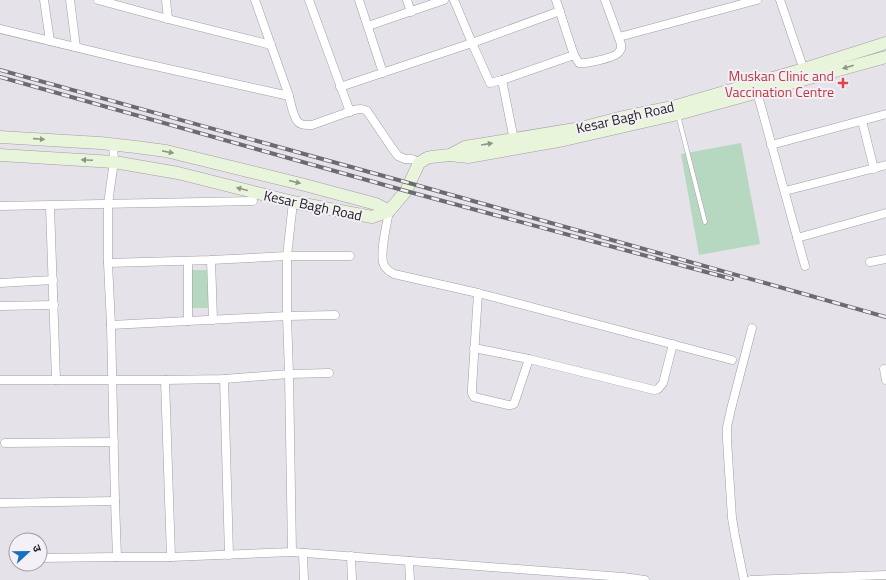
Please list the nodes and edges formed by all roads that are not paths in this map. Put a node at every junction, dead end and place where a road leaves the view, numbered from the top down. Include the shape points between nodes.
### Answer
1 (44, 0) edge
2 (70, 0) edge
3 (98, 0) edge
4 (166, 0) edge
5 (255, 0) edge
6 (309, 0) edge
7 (359, 0) edge
8 (407, 0) edge
9 (444, 0) edge
10 (454, 0) edge
11 (556, 0) edge
12 (605, 0) edge
13 (757, 0) edge
14 (780, 0) edge
15 (118, 3) edge
16 (560, 11) junction
17 (411, 12) junction
18 (168, 19) junction
19 (368, 26) junction
20 (0, 29) edge
21 (618, 37) junction
22 (50, 41) junction
23 (472, 43) junction
24 (886, 43) edge
25 (271, 45) junction
26 (76, 47) junction
27 (574, 55) junction
28 (886, 57) edge
29 (383, 73) junction
30 (805, 74) junction
31 (502, 80) junction
32 (783, 80) junction
33 (340, 87) junction
34 (757, 92) junction
35 (289, 96) junction
36 (350, 112) junction
37 (678, 114) junction
38 (886, 114) edge
39 (862, 121) junction
40 (0, 136) edge
41 (514, 140) junction
42 (113, 144) junction
43 (771, 145) junction
44 (0, 155) edge
45 (450, 155) junction
46 (114, 162) junction
47 (419, 163) junction
48 (886, 165) edge
49 (874, 168) junction
50 (785, 191) junction
51 (253, 201) dead end
52 (293, 202) junction
53 (108, 204) junction
54 (0, 206) edge
55 (50, 206) junction
56 (389, 211) junction
57 (886, 213) edge
58 (704, 222) dead end
59 (796, 238) junction
60 (287, 256) junction
61 (350, 256) dead end
62 (886, 259) edge
63 (211, 260) junction
64 (188, 261) junction
65 (870, 262) dead end
66 (108, 263) junction
67 (805, 266) dead end
68 (53, 280) junction
69 (0, 283) edge
70 (478, 293) junction
71 (54, 305) junction
72 (0, 306) edge
73 (335, 315) dead end
74 (287, 316) junction
75 (213, 320) junction
76 (188, 321) junction
77 (111, 325) junction
78 (752, 328) dead end
79 (673, 344) junction
80 (474, 348) junction
81 (529, 359) junction
82 (732, 360) dead end
83 (884, 369) dead end
84 (329, 373) dead end
85 (289, 374) junction
86 (224, 379) junction
87 (0, 380) edge
88 (56, 380) junction
89 (113, 380) junction
90 (165, 380) junction
91 (886, 380) edge
92 (114, 442) junction
93 (5, 443) dead end
94 (115, 501) junction
95 (0, 503) edge
96 (292, 552) junction
97 (304, 553) junction
98 (229, 555) junction
99 (351, 556) junction
100 (117, 557) junction
101 (170, 557) junction
102 (48, 558) edge
103 (409, 561) junction
104 (886, 575) edge
105 (623, 579) edge
106 (304, 580) edge
107 (352, 580) edge
108 (410, 580) edge
109 (645, 580) edge
110 (744, 580) edge
111 (751, 580) edge

1 - 22 street
2 - 26 street
3 - 15 street
4 - 18 street
5 - 25 street
6 - 33 street
7 - 19 street
8 - 17 street
9 - 17 street
10 - 23 street
11 - 16 street
12 - 21 street
13 - 21 street
14 - 30 street
15 - 18 street
16 - 23 street
16 - 27 street
17 - 19 street
18 - 25 street
19 - 29 street
20 - 22 street
21 - 27 street via 621,49 616,55 582,64
22 - 26 street
23 - 29 street
23 - 31 street via 490,83
24 - 30 main road
25 - 35 street
26 - 35 street
27 - 31 street
28 -> 30 main road
29 - 33 street
30 - 32 main road
31 - 41 street
32 - 34 main road
32 - 41 main road, Kesar Bagh Road via 662,110
33 - 36 street
34 - 37 main road
34 - 43 street
35 - 36 street via 294,116 306,126
36 - 47 street via 361,109 367,111 398,156
37 - 45 main road via 564,140 468,157
37 - 58 lane
38 - 39 street
39 - 43 street
39 - 49 street
40 -> 42 main road
45 -> 41 main road, Kesar Bagh Road via 465,147
42 - 46 street
42 -> 56 main road via 166,151 215,162 376,204
43 - 50 street
46 -> 44 main road, Kesar Bagh Road
45 - 47 main road, Kesar Bagh Road via 427,158
52 -> 46 main road, Kesar Bagh Road via 178,173
46 - 53 street
47 - 56 main road via 406,191
48 - 49 street
49 - 50 street
50 - 59 street
51 - 53 street
52 - 56 main road, Kesar Bagh Road via 372,217
52 - 60 street
53 - 55 street
53 - 66 street
54 - 55 street
55 - 68 street
56 - 70 street via 382,251 384,266 389,271
57 - 59 street
59 - 67 street
60 - 61 street
60 - 63 street
60 - 74 street
62 - 65 street
63 - 64 street
63 - 75 street
64 - 66 street
64 - 76 street
66 - 77 street
68 - 69 street
68 - 71 street
70 - 79 street
70 - 80 street
71 - 72 street
71 - 88 street
73 - 74 street
74 - 75 street
74 - 85 street
75 - 76 street
76 - 77 street
77 - 89 street
78 - 110 street via 731,409 727,440 732,518
79 - 81 street via 663,383 654,390
79 - 82 street
80 - 81 street
80 - 81 street via 474,397 508,405 515,402
83 - 91 street
84 - 85 street
85 - 86 street
85 - 96 street
86 - 90 street
86 - 98 street
87 - 88 street
88 - 89 street
89 - 90 street
89 - 92 street
90 - 101 street
92 - 93 street
92 - 94 street
94 - 95 street
94 - 100 street
96 - 97 street
96 - 98 street
97 - 99 street
97 - 106 street
98 - 101 street
99 - 103 street
99 - 107 street
100 - 101 street
100 - 102 street
103 - 105 street
103 - 108 street
104 - 111 street
105 - 109 street

